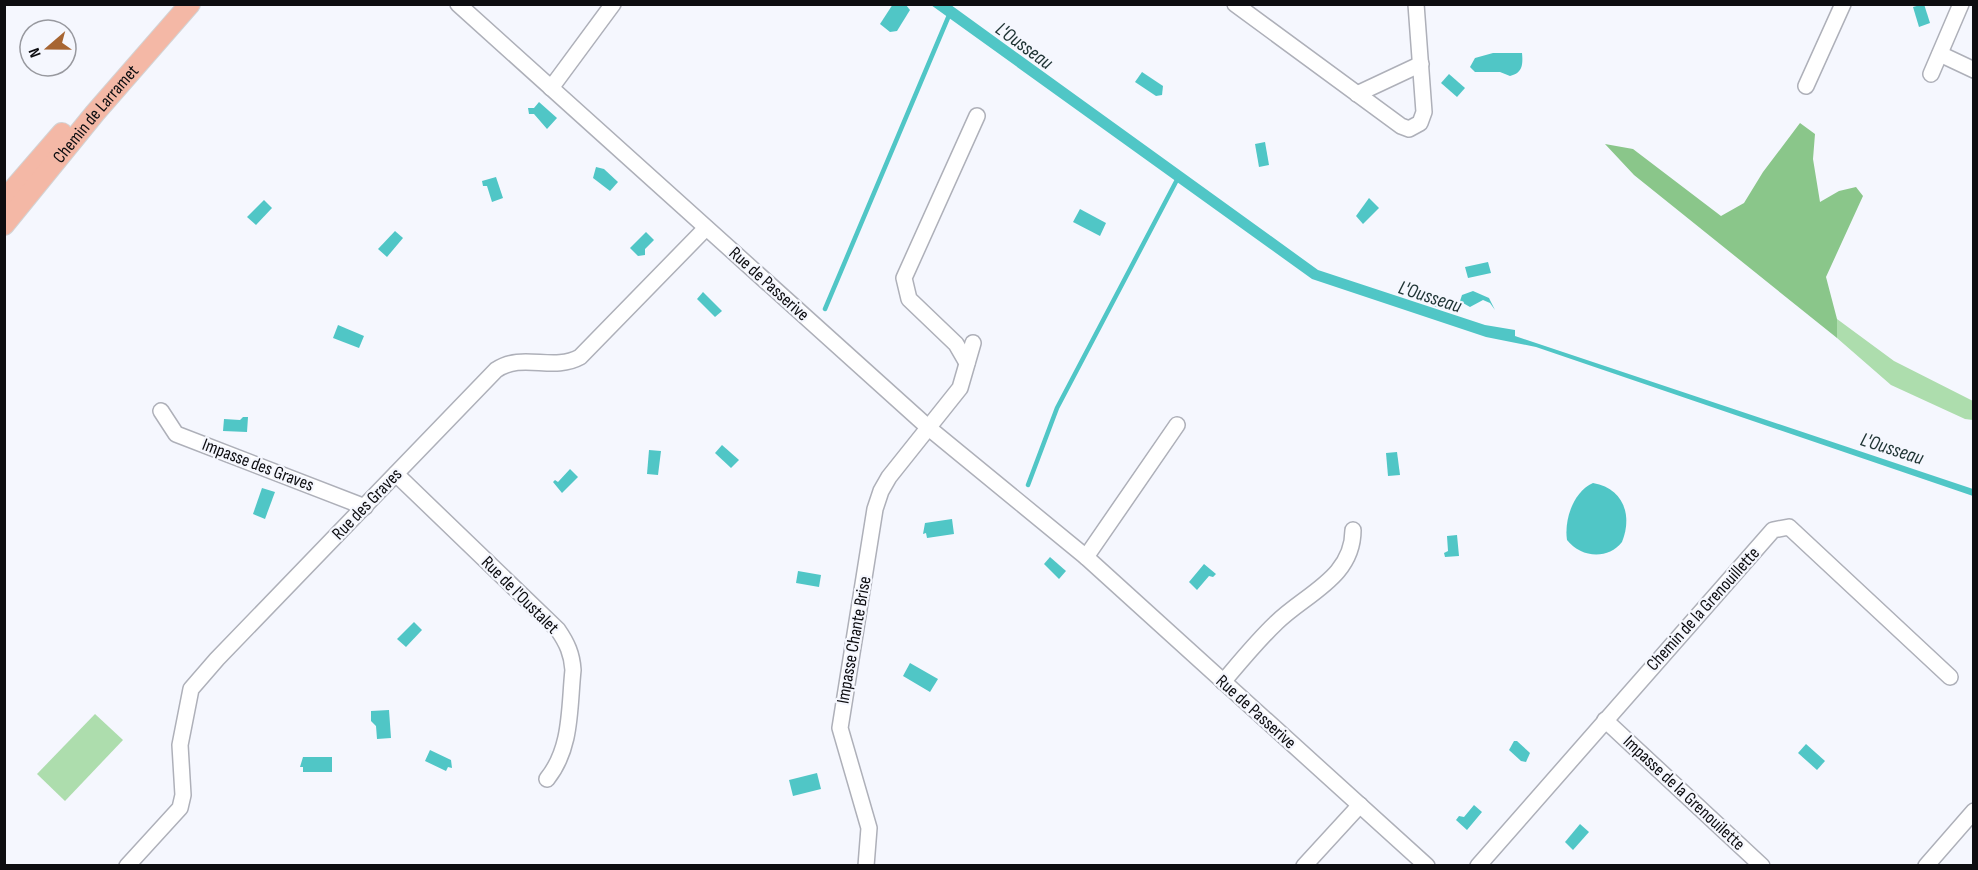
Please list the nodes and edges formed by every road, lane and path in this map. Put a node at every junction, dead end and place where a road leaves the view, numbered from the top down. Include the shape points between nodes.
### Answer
1 (174, 4) edge
2 (190, 4) edge
3 (458, 4) edge
4 (613, 4) edge
5 (1235, 4) edge
6 (1416, 4) edge
7 (1843, 4) edge
8 (1961, 4) edge
9 (1940, 54) junction
10 (1421, 64) junction
11 (1974, 70) edge
12 (1931, 74) dead end
13 (1806, 86) dead end
14 (551, 88) junction
15 (1357, 94) junction
16 (977, 116) dead end
17 (4, 200) edge
18 (4, 225) edge
19 (706, 228) junction
20 (973, 343) dead end
21 (967, 363) junction
22 (161, 411) dead end
23 (1177, 425) dead end
24 (930, 429) junction
25 (396, 474) junction
26 (365, 507) junction
27 (1353, 530) dead end
28 (1086, 557) junction
29 (1950, 677) dead end
30 (1223, 682) junction
31 (1605, 720) junction
32 (547, 779) dead end
33 (1360, 804) junction
34 (1974, 811) edge
35 (127, 866) edge
36 (866, 866) edge
37 (1304, 866) edge
38 (1427, 866) edge
39 (1478, 866) edge
40 (1762, 866) edge
41 (1926, 866) edge

1 - 17 main road, Chemin de Larramet
2 - 18 main road, Chemin de Larramet
3 - 14 street, Rue de Passerive
4 - 14 street
5 - 15 street
6 - 10 street
7 - 13 street
8 - 9 street
9 - 11 street
9 - 12 street
10 - 15 street
10 - 15 street via 1424,111 1415,128 1401,126
14 - 19 street, Rue de Passerive
16 - 21 street via 904,278 909,298 956,344
19 - 24 street, Rue de Passerive
19 - 25 street, Rue des Graves via 587,352 563,364 519,361 503,366
20 - 21 street, Impasse Chante Brise
21 - 24 street, Impasse Chante Brise via 960,388
22 - 26 street, Impasse des Graves via 176,434
23 - 28 street
24 - 28 street, Rue de Passerive
24 - 36 street, Impasse Chante Brise via 889,477 878,499 840,719 843,745 869,828
25 - 26 street, Rue des Graves
25 - 32 street, Rue de l'Oustalet via 566,641 573,670 567,740
26 - 35 street, Rue des Graves via 191,689 180,745 180,808
27 - 30 street via 1347,559 1332,578 1276,622
28 - 30 street, Rue de Passerive
29 - 31 street, Chemin de la Grenouillette via 1789,527 1773,530
30 - 33 street, Rue de Passerive
31 - 39 street, Chemin de la Grenouillette
31 - 40 street, Impasse de la Grenouilette
33 - 37 street
33 - 38 street, Rue de Passerive
34 - 41 street

